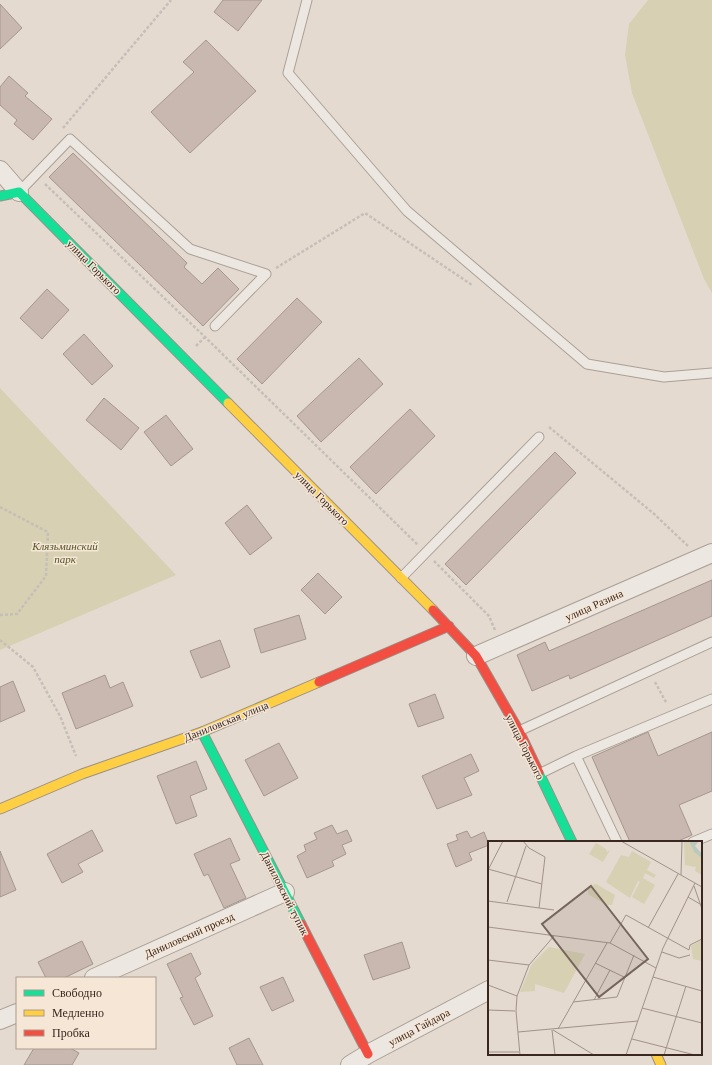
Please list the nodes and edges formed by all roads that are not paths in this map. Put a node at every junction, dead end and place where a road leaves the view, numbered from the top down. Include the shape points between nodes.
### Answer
1 (307, 0) edge
2 (0, 170) edge
3 (19, 192) junction
4 (0, 196) edge
5 (215, 326) road end
6 (712, 373) edge
7 (539, 437) road end
8 (706, 556) edge
9 (401, 578) junction
10 (449, 626) junction
11 (712, 642) edge
12 (476, 656) junction
13 (712, 699) edge
14 (519, 731) junction
15 (202, 732) junction
16 (576, 756) junction
17 (539, 774) junction
18 (0, 809) edge
19 (712, 834) edge
20 (572, 841) edge
21 (617, 841) edge
22 (695, 841) edge
23 (285, 892) junction
24 (96, 977) edge
25 (488, 991) edge
26 (16, 1013) edge
27 (0, 1020) edge
28 (368, 1054) junction
29 (656, 1055) edge
30 (350, 1065) edge
31 (661, 1065) edge

1 - 6 lane via 288,72 407,211 587,364 664,377
2 - 3 street
3 - 4 street
3 - 5 lane via 70,139 190,249 266,274
3 - 9 street, улица Горького
7 - 9 lane
8 - 12 street, улица Разина
9 - 10 street, улица Горького
10 - 12 street, улица Горького
10 - 15 street, Даниловская улица
11 - 14 lane
12 - 14 street, улица Горького
13 - 16 lane
14 - 17 street, улица Горького
15 - 18 street, Даниловская улица via 82,774
15 - 23 street, Даниловский тупик
16 - 17 lane
16 - 21 lane
17 - 20 street, улица Горького
19 - 22 lane
23 - 24 street, Даниловский проезд
23 - 28 street, Даниловский тупик
25 - 28 street, улица Гайдара
26 - 27 street
28 - 30 street, улица Гайдара
29 - 31 street

